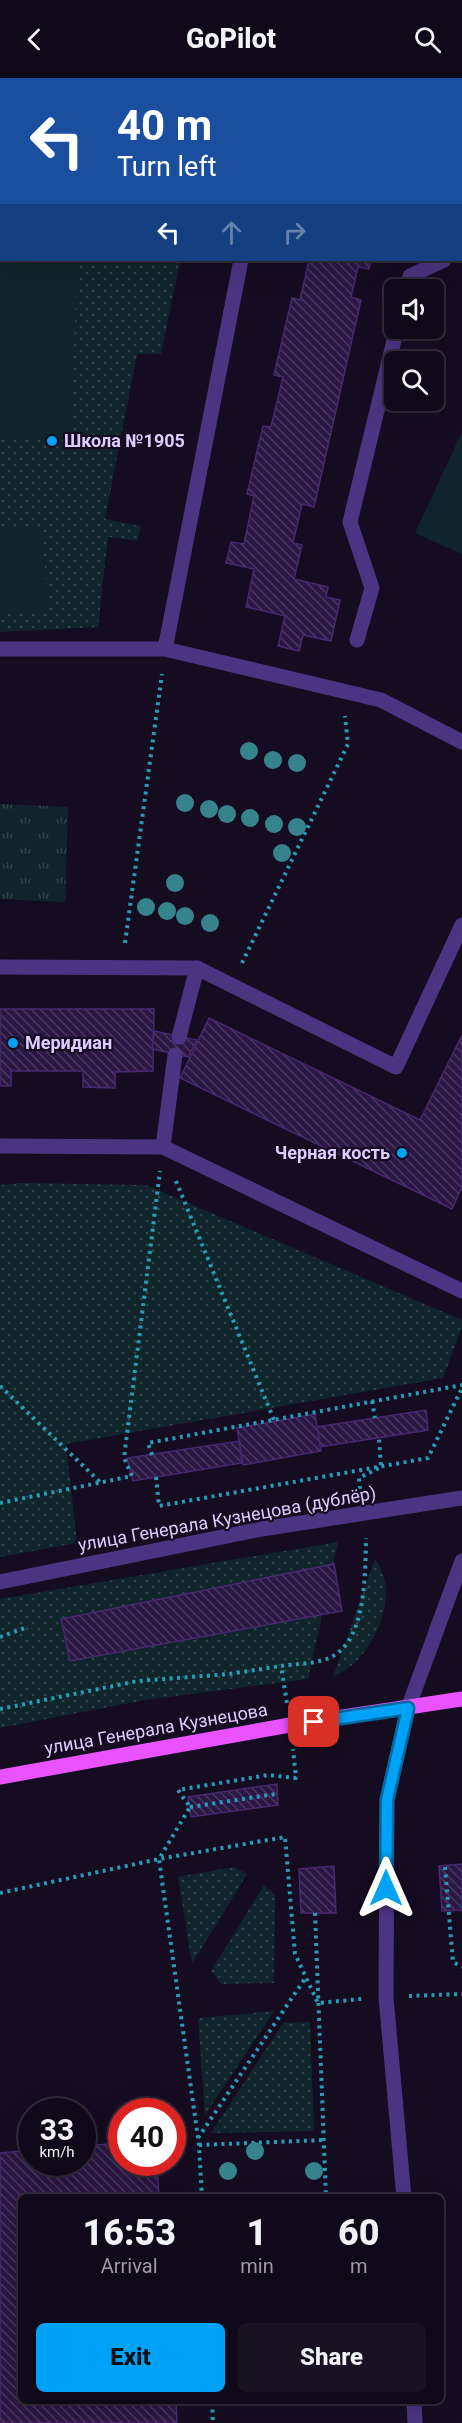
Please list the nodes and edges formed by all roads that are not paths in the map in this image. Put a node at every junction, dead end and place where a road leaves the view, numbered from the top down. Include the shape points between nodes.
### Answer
1 (242, 261) edge
2 (442, 261) edge
3 (409, 279) edge
4 (394, 339) edge
5 (357, 639) dead end
6 (0, 649) edge
7 (165, 650) junction
8 (462, 742) edge
9 (462, 925) edge
10 (0, 967) edge
11 (197, 968) junction
12 (179, 1037) dead end
13 (175, 1054) dead end
14 (0, 1146) edge
15 (162, 1147) junction
16 (460, 1285) edge
17 (462, 1498) edge
18 (462, 1561) edge
19 (0, 1582) edge
20 (462, 1699) edge
21 (408, 1708) junction
22 (0, 1777) edge
23 (404, 2194) edge
24 (414, 2404) edge
25 (415, 2423) edge

1 - 7 street
2 - 3 street
4 - 5 street via 350,522 372,588
6 - 7 street
7 - 8 street via 381,700
9 - 11 street via 396,1067
10 - 11 street
11 - 12 street
13 - 15 street
14 - 15 street
15 - 16 street
17 - 19 street, улица Генерала Кузнецова (дублёр) via 262,1529
18 - 21 street
20 - 21 main road, улица Генерала Кузнецова
21 - 22 main road, улица Генерала Кузнецова
21 - 23 street via 387,1800 386,1997
24 - 25 street

